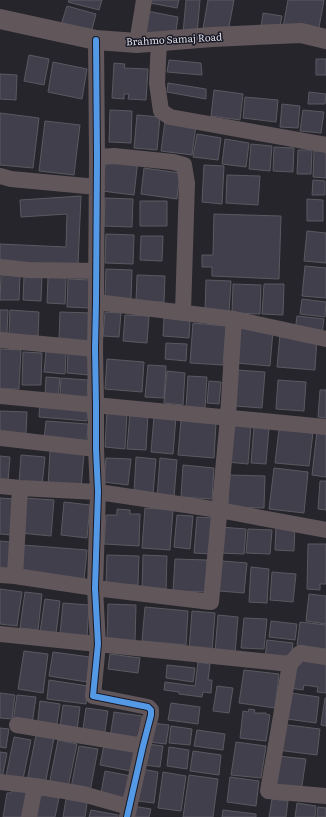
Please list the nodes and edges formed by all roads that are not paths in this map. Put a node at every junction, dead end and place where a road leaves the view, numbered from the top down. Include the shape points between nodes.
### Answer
1 (144, 0) edge
2 (0, 19) edge
3 (326, 39) edge
4 (96, 40) junction
5 (159, 41) junction
6 (137, 43) junction
7 (326, 145) edge
8 (97, 157) junction
9 (0, 176) edge
10 (97, 187) junction
11 (0, 267) edge
12 (96, 272) junction
13 (96, 302) junction
14 (183, 312) junction
15 (234, 319) junction
16 (326, 339) edge
17 (0, 340) edge
18 (95, 349) junction
19 (0, 396) edge
20 (96, 405) junction
21 (228, 417) junction
22 (326, 427) edge
23 (0, 438) edge
24 (96, 449) junction
25 (0, 486) edge
26 (20, 488) junction
27 (98, 492) junction
28 (219, 510) junction
29 (326, 530) edge
30 (7, 576) edge
31 (95, 588) junction
32 (0, 634) edge
33 (98, 644) junction
34 (326, 657) edge
35 (290, 664) junction
36 (17, 726) dead end
37 (143, 746) junction
38 (0, 782) edge
39 (35, 786) junction
40 (326, 796) edge
41 (128, 812) edge
42 (29, 817) edge

1 - 6 street
2 - 4 street, Brahmo Samaj Road
3 - 5 street, Brahmo Samaj Road via 301,33
4 - 6 street, Brahmo Samaj Road
4 - 8 street
5 - 6 street, Brahmo Samaj Road
5 - 7 street via 156,83 161,111 170,117
8 - 10 street
8 - 14 street via 114,156 173,162 184,166 187,183
9 - 10 street
10 - 12 street
11 - 12 street
12 - 13 street
13 - 14 street
13 - 18 street
14 - 15 street
15 - 16 street
15 - 21 street
17 - 18 street
18 - 20 street
19 - 20 street
20 - 21 street
20 - 24 street
21 - 22 street
21 - 28 street
23 - 24 street
24 - 27 street
25 - 26 street
26 - 27 street
26 - 30 street
27 - 28 street
27 - 31 street
28 - 29 street
28 - 31 street via 211,602
30 - 31 street
31 - 33 street
32 - 33 street
33 - 35 street
33 - 37 street via 93,696 148,707 151,710
34 - 35 street via 300,653
35 - 40 street via 268,791
36 - 37 street
37 - 41 street
38 - 39 street
39 - 41 street via 83,794
39 - 42 street

